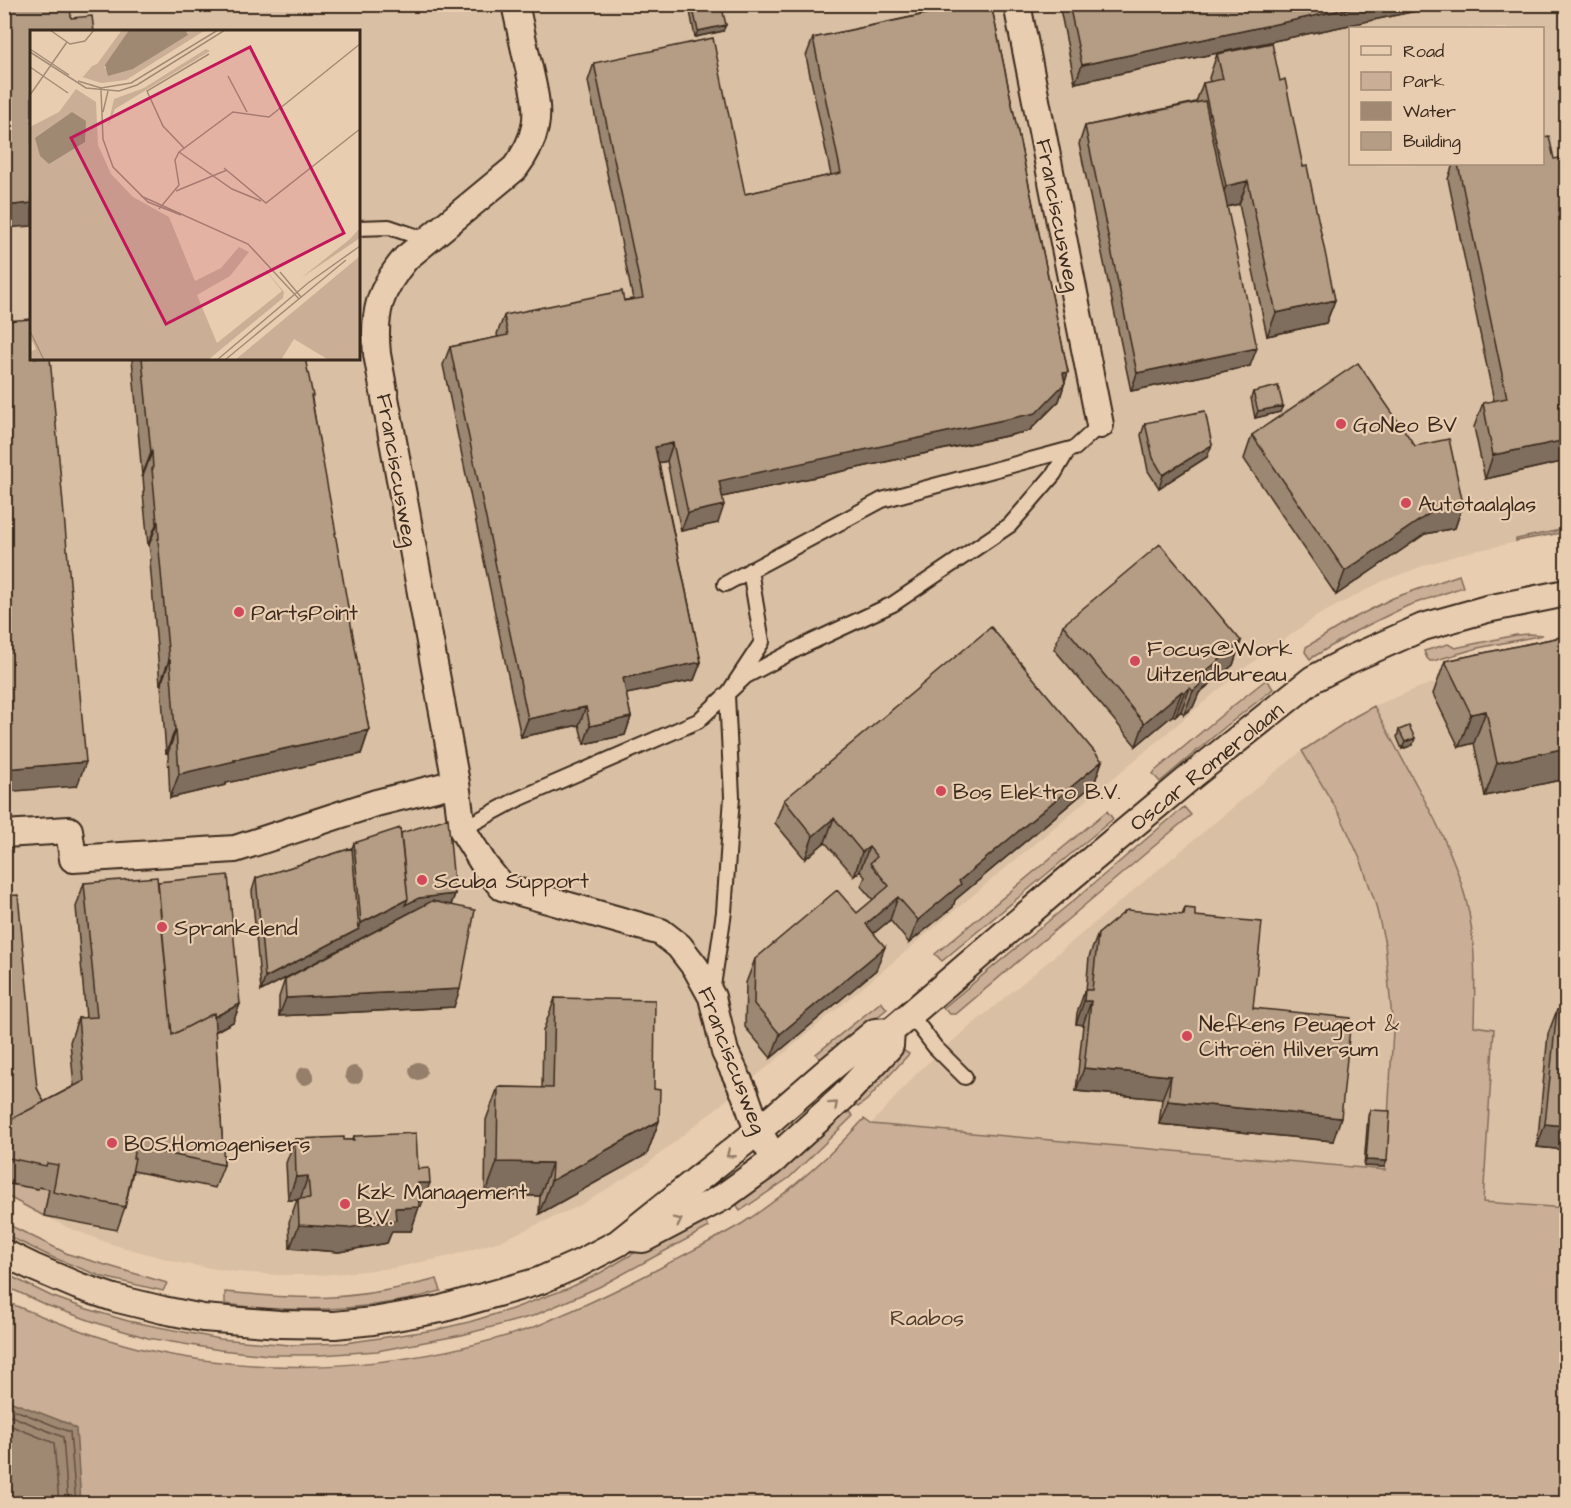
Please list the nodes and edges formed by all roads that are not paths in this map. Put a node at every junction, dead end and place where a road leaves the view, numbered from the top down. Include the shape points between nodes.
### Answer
1 (515, 4) edge
2 (1017, 4) edge
3 (360, 228) edge
4 (427, 240) junction
5 (1100, 425) joint
6 (1068, 450) junction
7 (750, 570) junction
8 (725, 584) dead end
9 (1560, 592) edge
10 (727, 694) junction
11 (456, 783) junction
12 (462, 828) junction
13 (4, 834) edge
14 (712, 997) junction
15 (901, 1022) junction
16 (965, 1077) dead end
17 (758, 1131) junction
18 (775, 1159) junction
19 (624, 1238) junction
20 (4, 1253) edge

1 - 4 street, Franciscusweg via 536,110 531,141 503,180
2 - 5 street, Franciscusweg
3 - 4 lane via 389,227
4 - 11 street, Franciscusweg via 393,273 377,311 375,333
5 - 6 lane
6 - 7 lane via 882,500
6 - 10 lane via 1054,474 1010,525 894,604 747,676
7 - 8 lane
7 - 10 lane via 762,642
9 - 15 street, Oscar Romerolaan via 1423,627 1313,679
10 - 12 lane via 698,721 516,800
10 - 14 lane via 732,797 724,912
11 - 12 street, Franciscusweg
11 - 13 street via 376,803 235,849 73,859 69,830
12 - 14 street, Franciscusweg via 502,887 661,933 680,946
14 - 17 street, Franciscusweg via 725,1052
15 - 16 lane via 935,1047
15 - 17 street, Oscar Romerolaan via 875,1032
18 -> 15 street, Oscar Romerolaan via 843,1097 890,1046
17 - 18 street, Franciscusweg
17 -> 19 street, Oscar Romerolaan
19 -> 18 street, Oscar Romerolaan via 643,1239 692,1214
19 - 20 street, Oscar Romerolaan via 539,1281 441,1309 335,1325 242,1322 163,1310 78,1286

